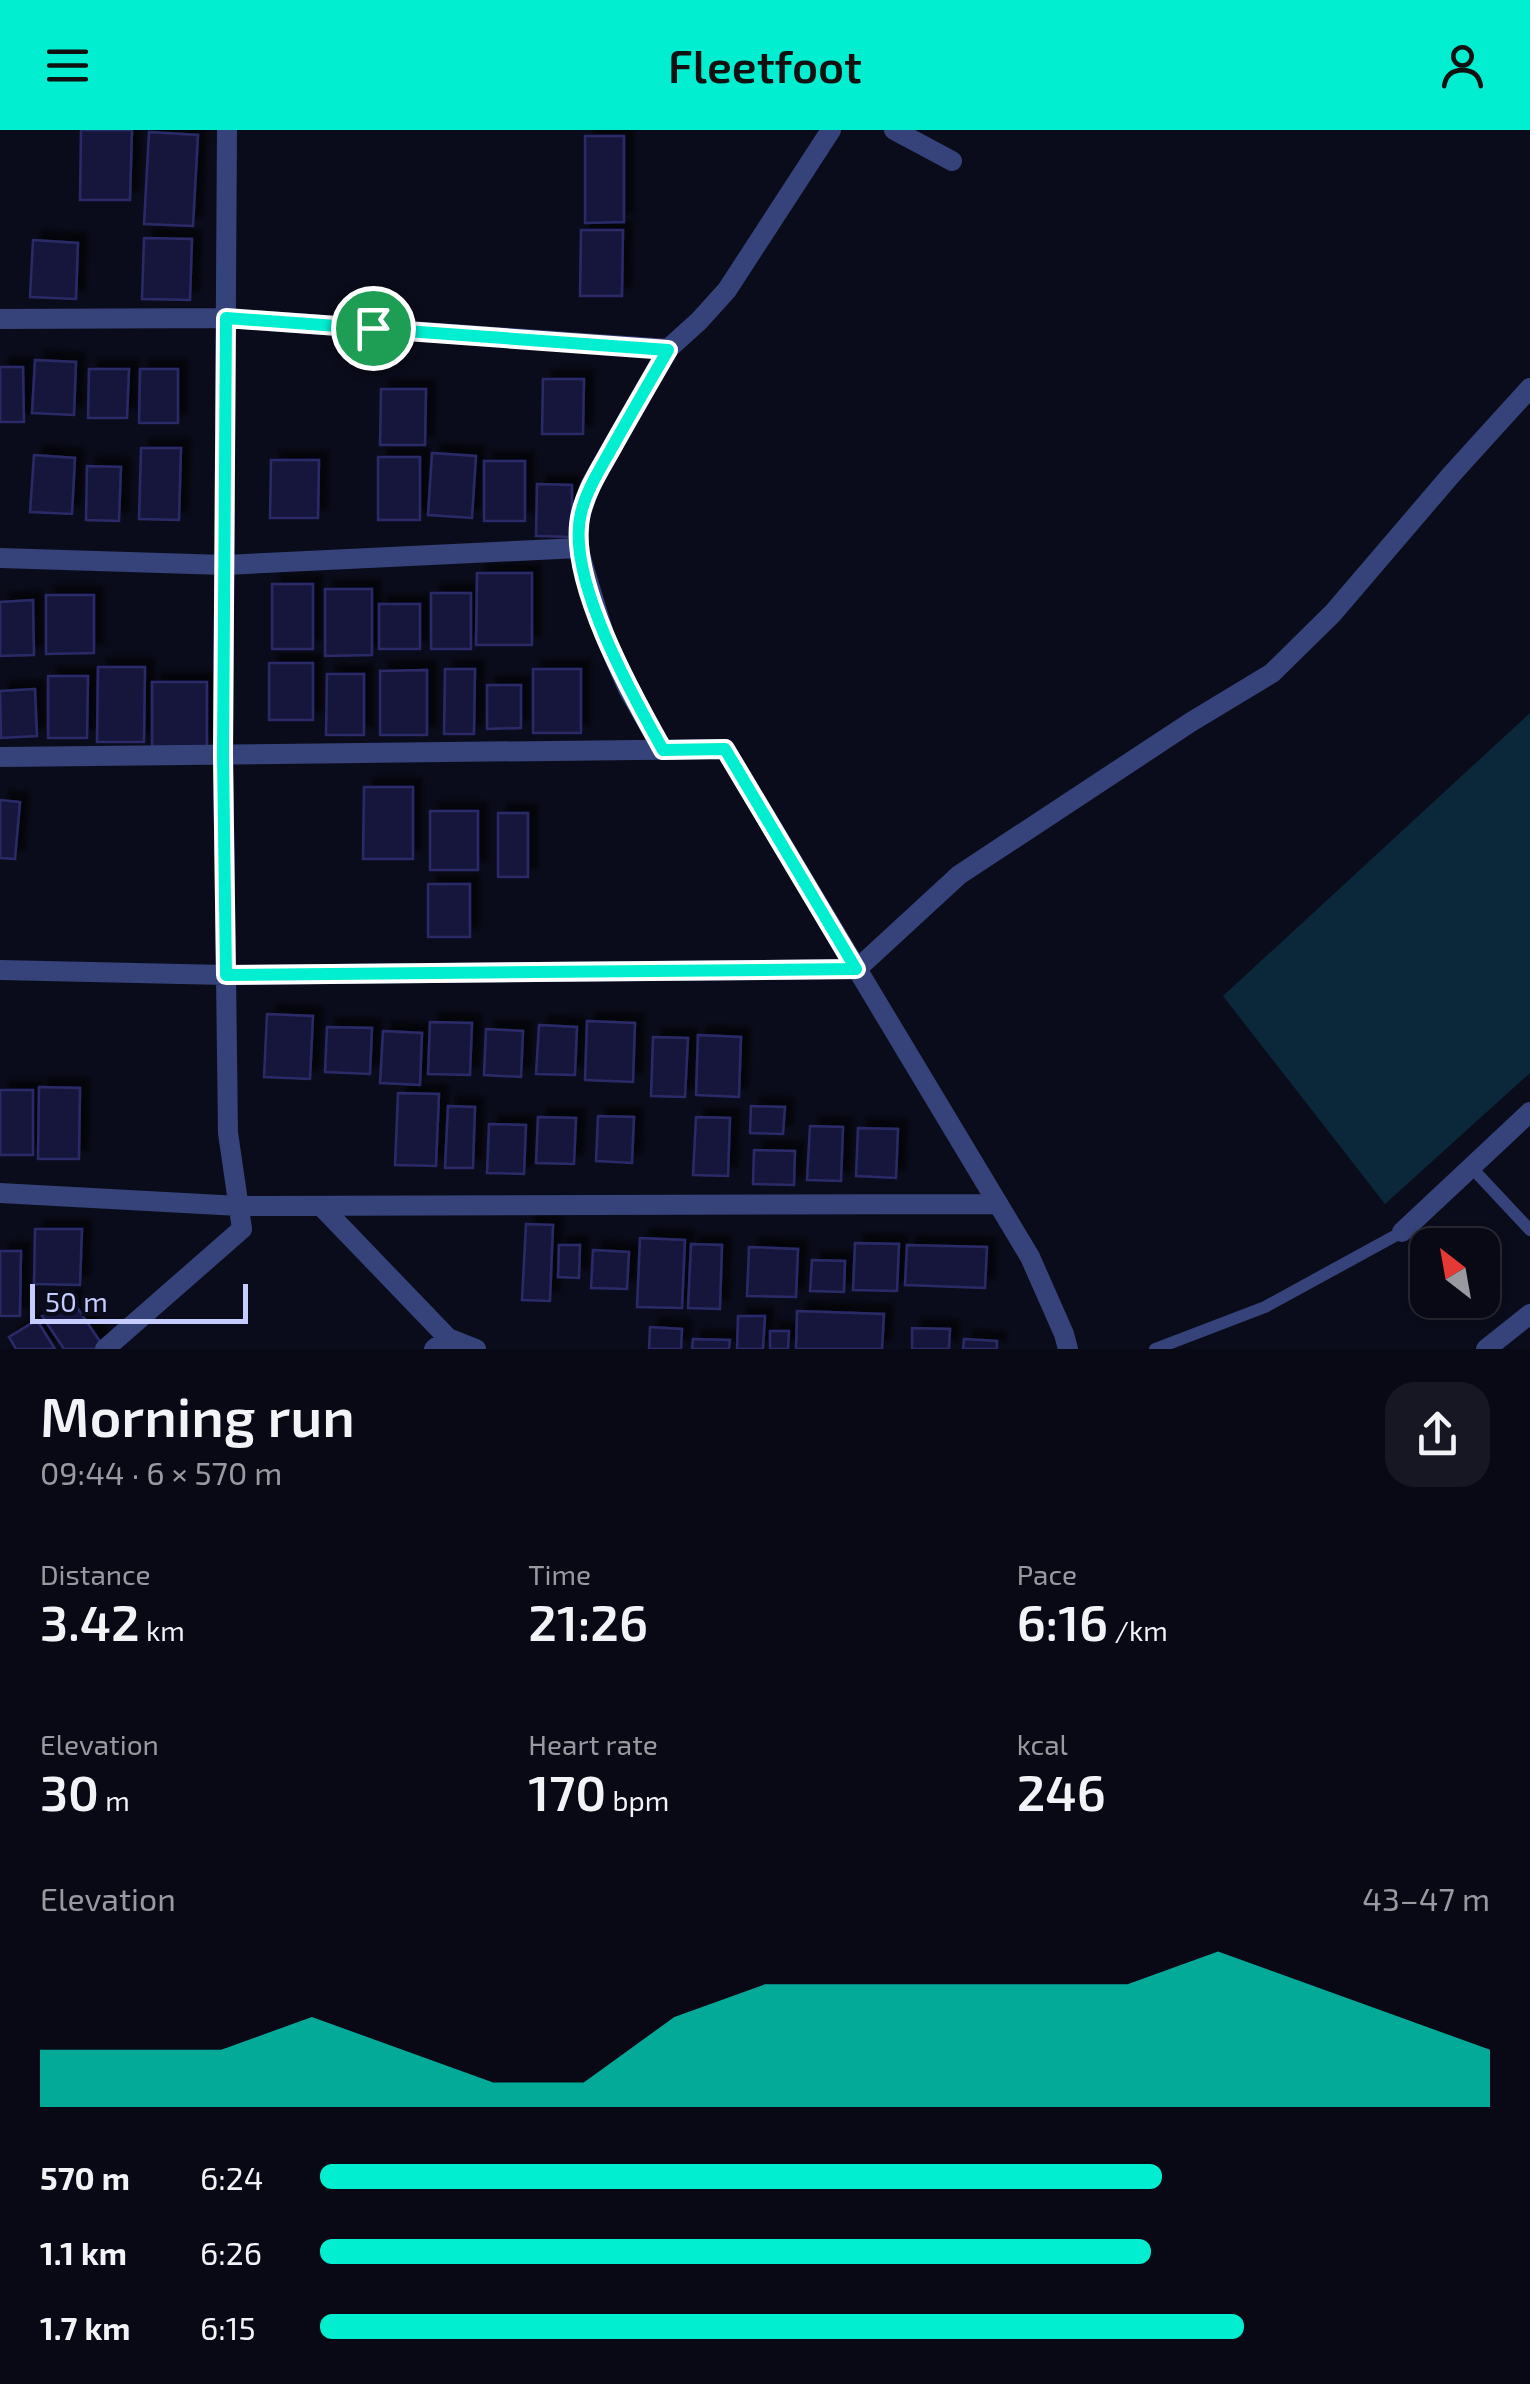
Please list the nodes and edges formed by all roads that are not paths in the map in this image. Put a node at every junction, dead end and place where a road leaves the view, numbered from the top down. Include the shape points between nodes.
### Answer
1 (228, 130) edge
2 (831, 130) edge
3 (894, 130) edge
4 (952, 161) dead end
5 (226, 318) junction
6 (0, 319) edge
7 (668, 350) junction
8 (1530, 388) edge
9 (578, 548) junction
10 (0, 558) edge
11 (226, 565) junction
12 (663, 750) junction
13 (223, 755) junction
14 (0, 757) edge
15 (856, 969) junction
16 (0, 970) edge
17 (226, 975) junction
18 (1530, 1112) edge
19 (1472, 1167) junction
20 (0, 1194) edge
21 (998, 1204) junction
22 (239, 1206) junction
23 (321, 1206) junction
24 (1530, 1230) edge
25 (1402, 1232) joint
26 (1530, 1314) edge
27 (448, 1345) edge
28 (106, 1349) edge
29 (476, 1349) edge
30 (1068, 1349) edge
31 (1154, 1349) edge
32 (1486, 1349) edge

1 - 5 street
2 - 7 street via 727,290
3 - 4 street
5 - 6 street
5 - 7 street
5 - 11 street
7 - 9 street via 590,486
8 - 15 street via 1272,673 960,876
9 - 11 street
9 - 12 street via 604,634
10 - 11 street
11 - 13 street
12 - 13 street
12 - 15 street via 725,749
13 - 14 street
13 - 17 street
15 - 17 street
15 - 21 street
16 - 17 street
17 - 22 street via 228,1133
18 - 19 street
19 - 24 lane
19 - 25 street
20 - 22 street
21 - 23 street
21 - 30 street via 1030,1258
22 - 23 street
22 - 28 street via 242,1229
23 - 27 street
25 - 31 lane via 1265,1307
26 - 32 street
27 - 29 street

